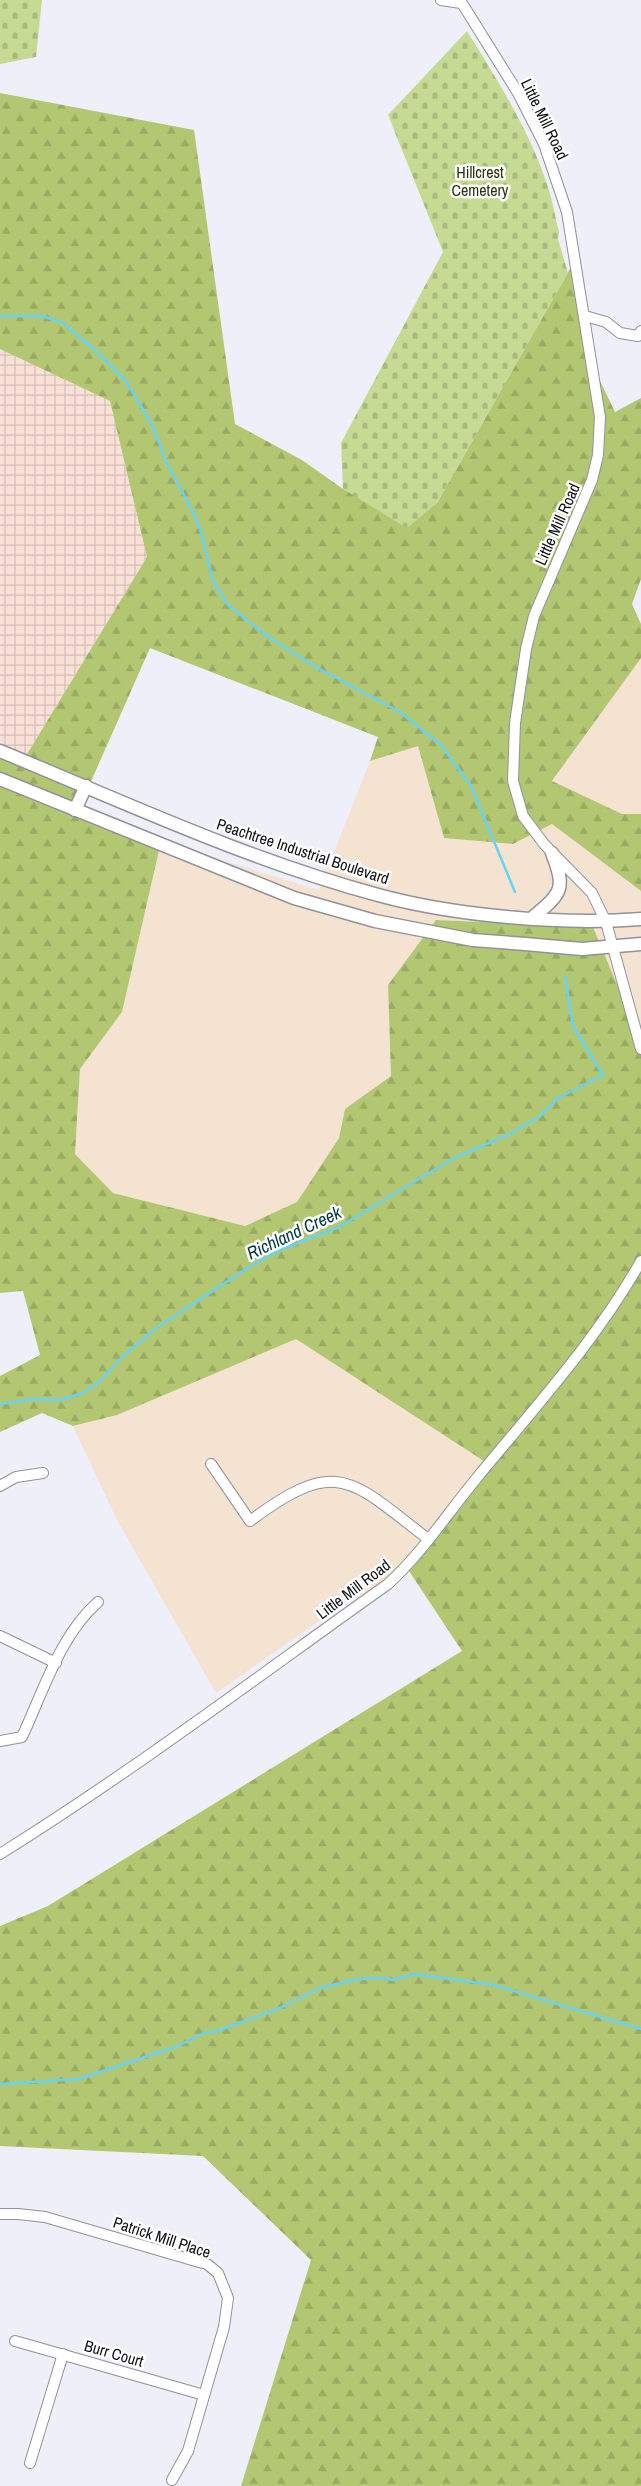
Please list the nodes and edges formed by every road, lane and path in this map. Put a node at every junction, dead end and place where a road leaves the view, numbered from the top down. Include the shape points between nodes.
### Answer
1 (441, 0) edge
2 (461, 2) edge
3 (585, 316) junction
4 (641, 330) edge
5 (0, 751) edge
6 (0, 779) edge
7 (86, 786) junction
8 (75, 810) junction
9 (552, 853) junction
10 (533, 918) junction
11 (641, 919) edge
12 (606, 922) junction
13 (641, 944) edge
14 (612, 947) junction
15 (641, 1049) edge
16 (641, 1261) edge
17 (211, 1464) dead end
18 (43, 1473) dead end
19 (0, 1486) edge
20 (428, 1539) junction
21 (98, 1602) dead end
22 (0, 1636) edge
23 (56, 1663) junction
24 (0, 1741) edge
25 (0, 1854) edge
26 (0, 2214) edge
27 (14, 2341) dead end
28 (63, 2354) junction
29 (204, 2395) junction
30 (30, 2463) dead end
31 (172, 2480) dead end

1 - 2 street
2 - 3 street, Little Mill Road via 518,93 544,144 567,212
3 - 4 street via 606,322 620,333 638,336
3 - 9 street, Little Mill Road via 600,417 598,455 592,480 534,616 526,648 513,748 512,781 523,816
5 - 7 main road, Peachtree Industrial Boulevard
6 - 8 main road
7 - 8 main road
7 - 10 main road, Peachtree Industrial Boulevard via 204,835 301,871 379,895 476,913
8 - 14 main road via 294,898 375,921 473,940 582,949
9 - 10 main road via 562,877 555,899
9 - 12 street, Little Mill Road via 592,894
10 - 12 main road, Peachtree Industrial Boulevard
11 - 12 main road, Peachtree Industrial Boulevard
12 - 14 street, Little Mill Road
13 - 14 main road
14 - 15 street, Little Mill Road
16 - 20 street, Little Mill Road via 624,1292 582,1351
17 - 20 street via 250,1521 299,1488 322,1481 337,1481 364,1491
18 - 19 street via 16,1477
20 - 25 street, Little Mill Road via 412,1562 388,1584 53,1821
21 - 23 street via 82,1616
22 - 23 street
23 - 24 street via 22,1737
26 - 29 street, Patrick Mill Place via 45,2217 208,2264 218,2273 228,2298 224,2327
27 - 28 street, Burr Court
28 - 29 street, Burr Court
28 - 30 street
29 - 31 street, Patrick Mill Place via 188,2451

